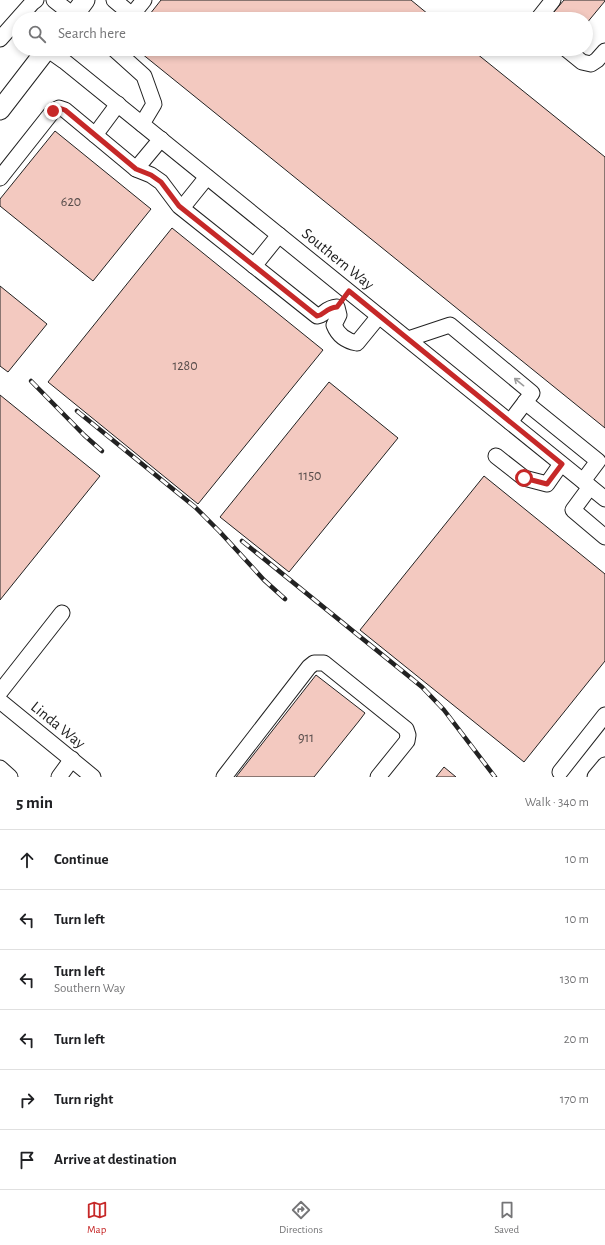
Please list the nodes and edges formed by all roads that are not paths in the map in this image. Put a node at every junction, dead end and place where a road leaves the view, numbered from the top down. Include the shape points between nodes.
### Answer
1 (36, 0) edge
2 (54, 0) edge
3 (85, 0) edge
4 (114, 0) edge
5 (144, 0) edge
6 (554, 0) edge
7 (26, 12) edge
8 (67, 12) edge
9 (76, 12) edge
10 (126, 12) edge
11 (135, 12) edge
12 (544, 12) edge
13 (12, 31) edge
14 (0, 39) edge
15 (605, 51) edge
16 (42, 56) edge
17 (57, 56) edge
18 (122, 56) edge
19 (575, 56) edge
20 (118, 104) junction
21 (0, 110) edge
22 (142, 124) junction
23 (95, 134) junction
24 (160, 139) junction
25 (136, 169) junction
26 (1, 173) edge
27 (207, 177) junction
28 (182, 208) junction
29 (279, 235) junction
30 (254, 266) junction
31 (349, 291) junction
32 (337, 307) junction
33 (379, 316) junction
34 (408, 339) junction
35 (525, 402) junction
36 (510, 422) junction
37 (496, 456) dead end
38 (562, 464) junction
39 (587, 484) junction
40 (605, 499) edge
41 (605, 537) edge
42 (62, 614) dead end
43 (0, 692) edge
44 (3, 709) edge
45 (605, 715) edge
46 (72, 760) junction
47 (605, 765) edge
48 (0, 768) edge
49 (560, 772) dead end
50 (10, 777) edge
51 (58, 777) edge
52 (93, 777) edge
53 (224, 777) edge
54 (378, 777) edge
55 (595, 777) edge

1 - 7 street
2 - 8 street
3 - 9 main road
4 - 10 street
5 - 11 street
6 - 12 street
13 - 14 street
15 - 19 street via 591,64 582,62
16 - 21 main road
17 - 20 street, Southern Way
18 - 22 street via 144,76 154,104
20 - 22 street, Southern Way
20 - 23 street
22 - 24 street, Southern Way
23 - 25 street
23 - 26 street via 59,108 53,111
24 - 25 street
24 - 27 street, Southern Way
25 - 28 street via 161,182
27 - 28 street
27 - 29 street, Southern Way
28 - 30 street
29 - 30 street
29 - 31 street, Southern Way
30 - 32 street via 317,316 329,308
31 - 32 street
31 - 33 street, Southern Way
32 - 33 street via 339,315 334,326 348,342 357,343
33 - 34 street, Southern Way
35 -> 34 street via 532,393 450,325
34 - 36 street, Southern Way
35 - 36 street
35 - 39 street via 598,461
36 - 38 street, Southern Way
37 - 38 street via 524,478 547,484
38 - 39 street, Southern Way
39 - 40 street, Southern Way
39 - 41 street via 573,510
42 - 43 street
44 - 46 street, Linda Way
45 - 49 street
46 - 51 street
46 - 52 street, Linda Way
47 - 55 street
48 - 50 street
53 - 54 street via 309,667 314,663 324,663 406,729 408,741

